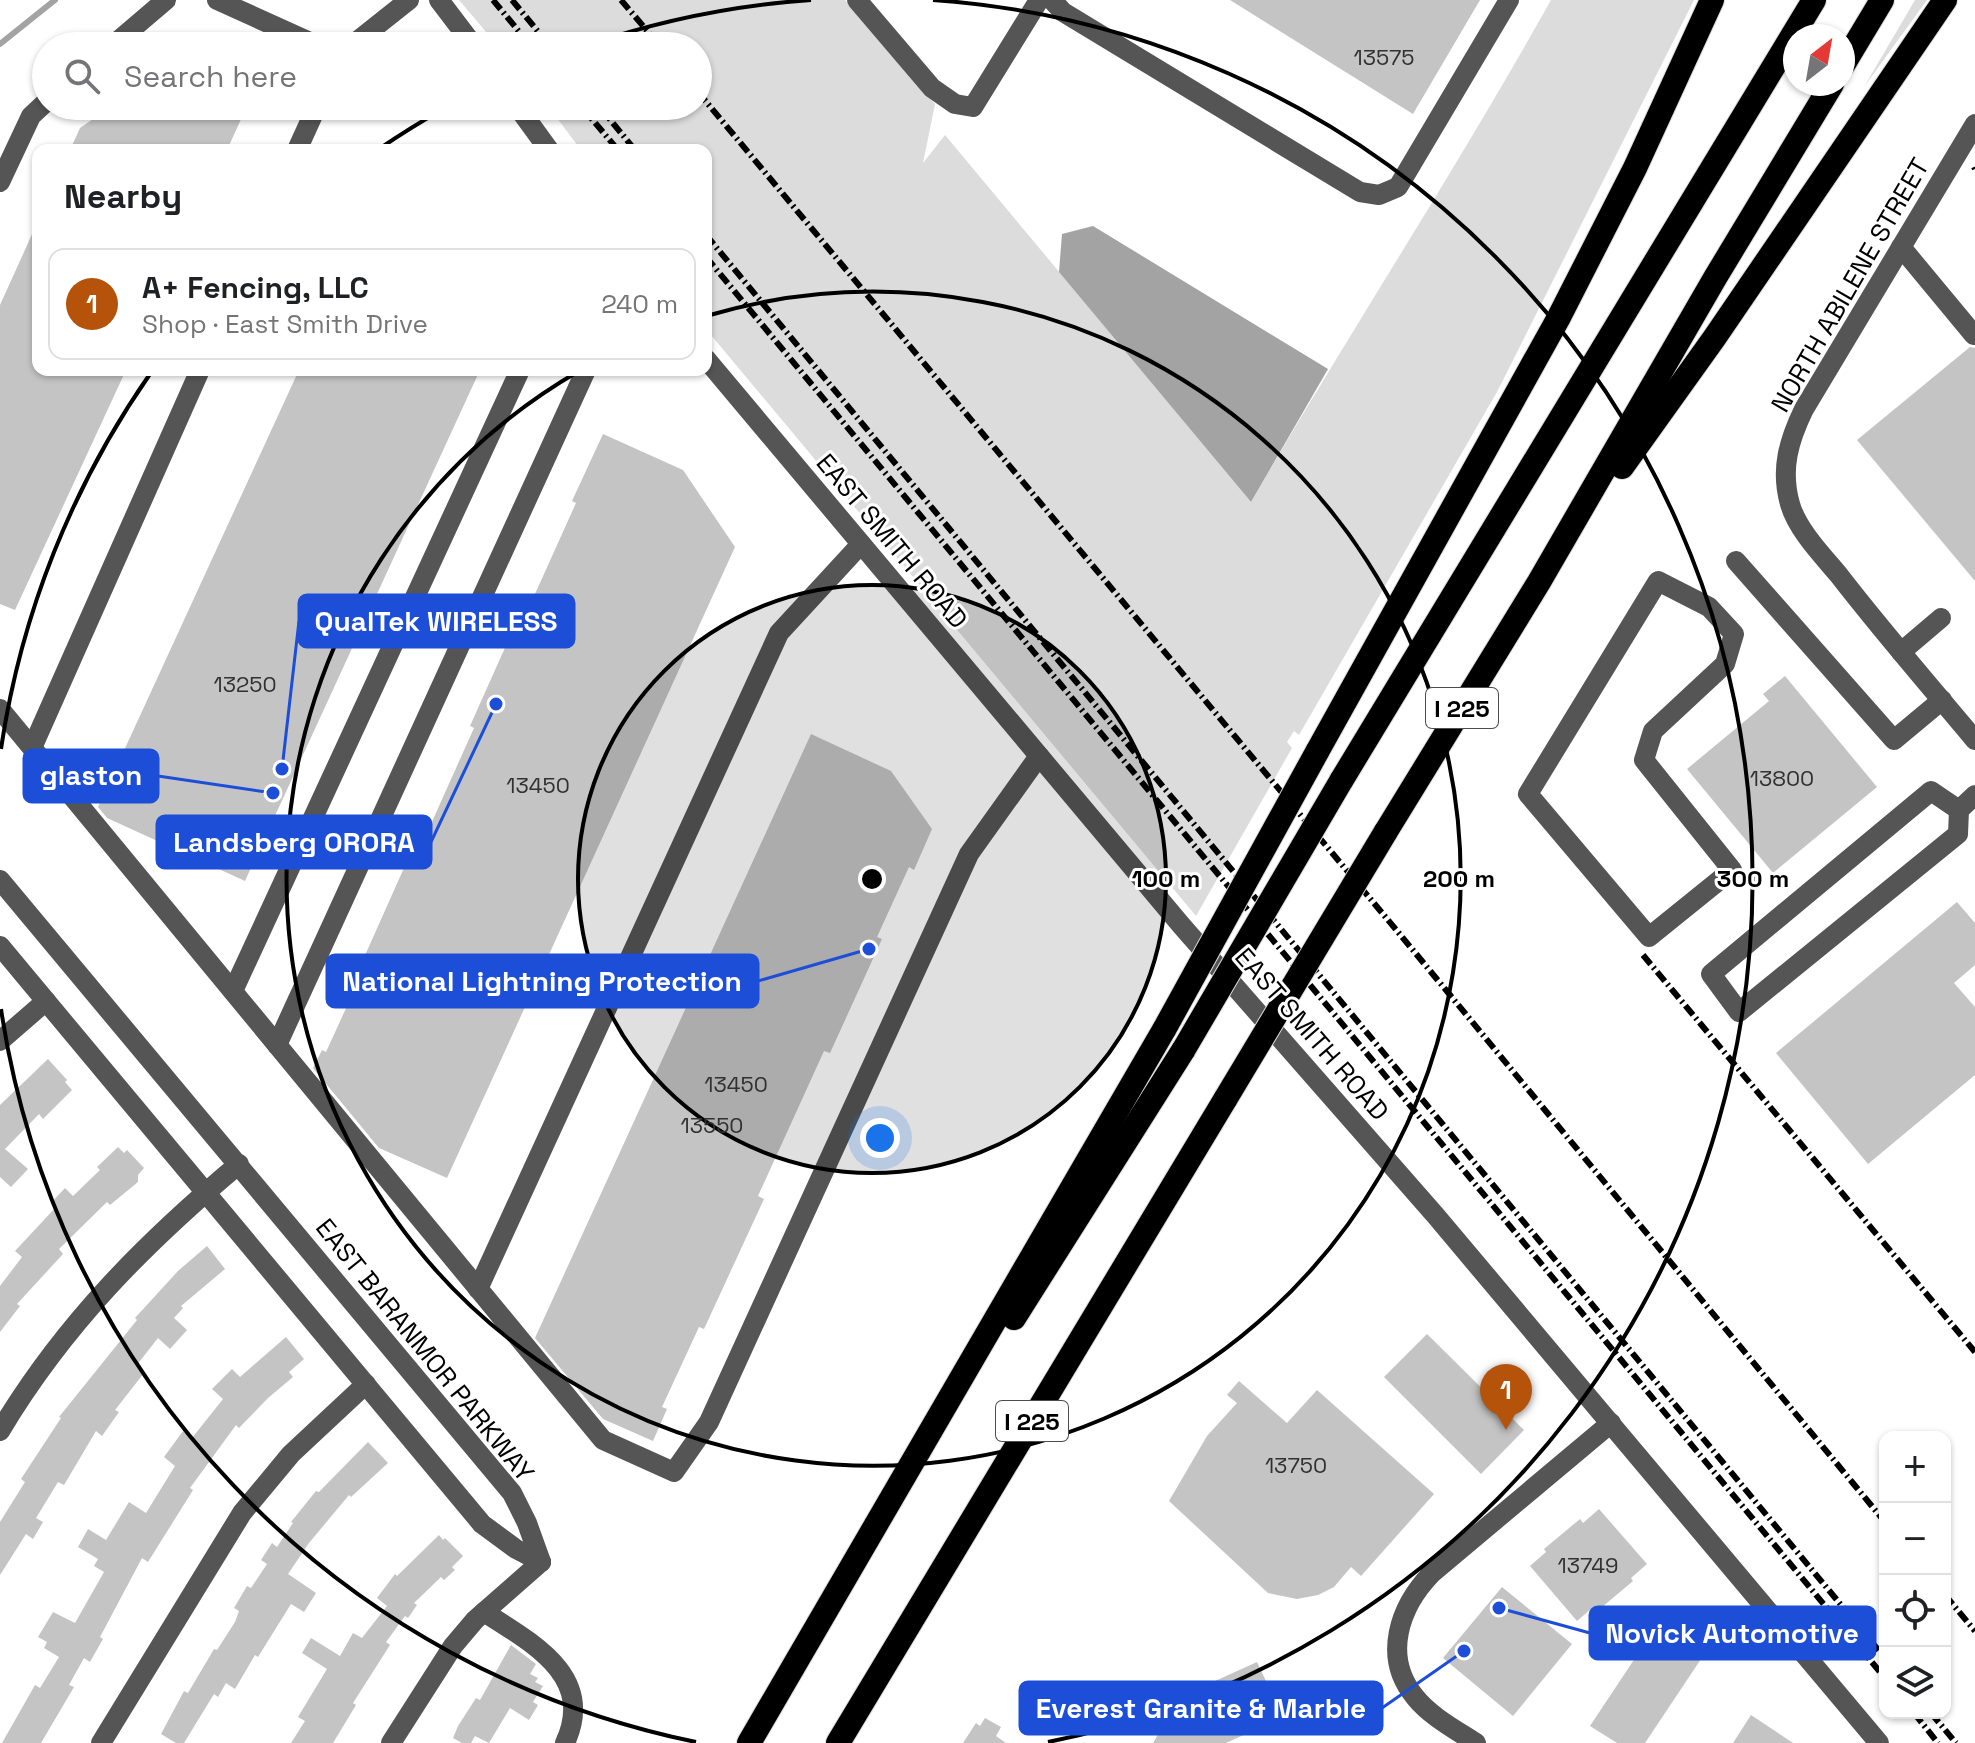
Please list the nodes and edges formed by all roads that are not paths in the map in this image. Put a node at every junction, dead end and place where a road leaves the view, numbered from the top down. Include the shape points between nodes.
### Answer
1 (166, 0) edge
2 (217, 0) edge
3 (409, 0) edge
4 (439, 0) edge
5 (857, 0) edge
6 (1039, 0) edge
7 (1052, 0) edge
8 (1509, 0) edge
9 (1712, 0) edge
10 (1814, 0) edge
11 (1882, 0) edge
12 (1945, 0) edge
13 (128, 32) edge
14 (288, 32) edge
15 (369, 32) edge
16 (463, 32) edge
17 (1855, 45) edge
18 (1825, 96) edge
19 (32, 115) edge
20 (311, 120) edge
21 (527, 120) edge
22 (1975, 124) edge
23 (300, 144) edge
24 (545, 144) edge
25 (0, 182) edge
26 (1901, 247) junction
27 (1974, 335) edge
28 (712, 366) edge
29 (197, 376) edge
30 (517, 376) edge
31 (583, 376) edge
32 (861, 544) junction
33 (1736, 561) dead end
34 (1658, 581) joint
35 (1539, 582) junction
36 (1941, 618) dead end
37 (1901, 652) junction
38 (1942, 700) junction
39 (0, 709) edge
40 (1975, 740) edge
41 (32, 748) junction
42 (1039, 756) junction
43 (1975, 795) edge
44 (1959, 810) junction
45 (0, 880) edge
46 (0, 946) edge
47 (233, 991) junction
48 (46, 1001) junction
49 (0, 1041) edge
50 (277, 1045) junction
51 (239, 1164) junction
52 (207, 1191) junction
53 (478, 1289) junction
54 (366, 1384) junction
55 (1611, 1423) junction
56 (0, 1431) edge
57 (541, 1562) junction
58 (484, 1612) junction
59 (808, 1645) junction
60 (101, 1743) edge
61 (391, 1743) edge
62 (565, 1743) edge
63 (749, 1743) edge
64 (838, 1743) edge
65 (1476, 1743) edge
66 (1879, 1743) edge

1 - 13 street
2 - 14 street
3 - 15 street
4 - 16 street
5 - 6 street via 932,88 955,104 973,107
7 - 8 street via 1063,12 1360,192 1379,195 1398,187
9 - 59 highway, bridge via 1583,272 1165,1028
10 - 59 highway, bridge via 1184,1049
11 - 17 highway
12 - 35 highway via 1715,337
18 - 35 highway
19 - 25 street
20 - 23 street
21 - 24 street
22 - 26 street, NORTH ABILENE STREET
26 - 27 street
26 - 37 street, NORTH ABILENE STREET via 1800,417 1787,451 1785,478 1790,507 1803,528
28 - 32 street, EAST SMITH ROAD
29 - 41 street
30 - 47 street
31 - 50 street
32 - 42 street, EAST SMITH ROAD
32 - 53 street via 779,633
33 - 38 street via 1894,740
34 - 34 street via 1709,607 1734,634 1725,664 1653,731 1644,760 1732,870 1649,937 1528,794
35 - 64 highway, I 225, bridge
36 - 37 street
37 - 38 street
38 - 40 street
39 - 41 street
41 - 47 street
42 - 53 street via 969,854 709,1422 674,1472 603,1440
42 - 55 street, EAST SMITH ROAD
43 - 44 street
44 - 44 street via 1931,791 1711,974 1739,1012 1958,834
45 - 51 street, EAST BARANMOR PARKWAY
46 - 48 street
47 - 50 street
48 - 49 street
48 - 52 street
50 - 53 street
51 - 52 street
51 - 57 street, EAST BARANMOR PARKWAY via 512,1493
52 - 54 street
52 - 56 street via 103,1290
54 - 57 street via 482,1524
54 - 60 street via 291,1454 242,1513
55 - 65 street via 1432,1573 1412,1595 1401,1620 1396,1652 1404,1681 1422,1704
55 - 66 street, EAST SMITH ROAD
57 - 58 street
58 - 61 street via 438,1668
58 - 62 street via 561,1670 574,1706 574,1724
59 - 63 highway

